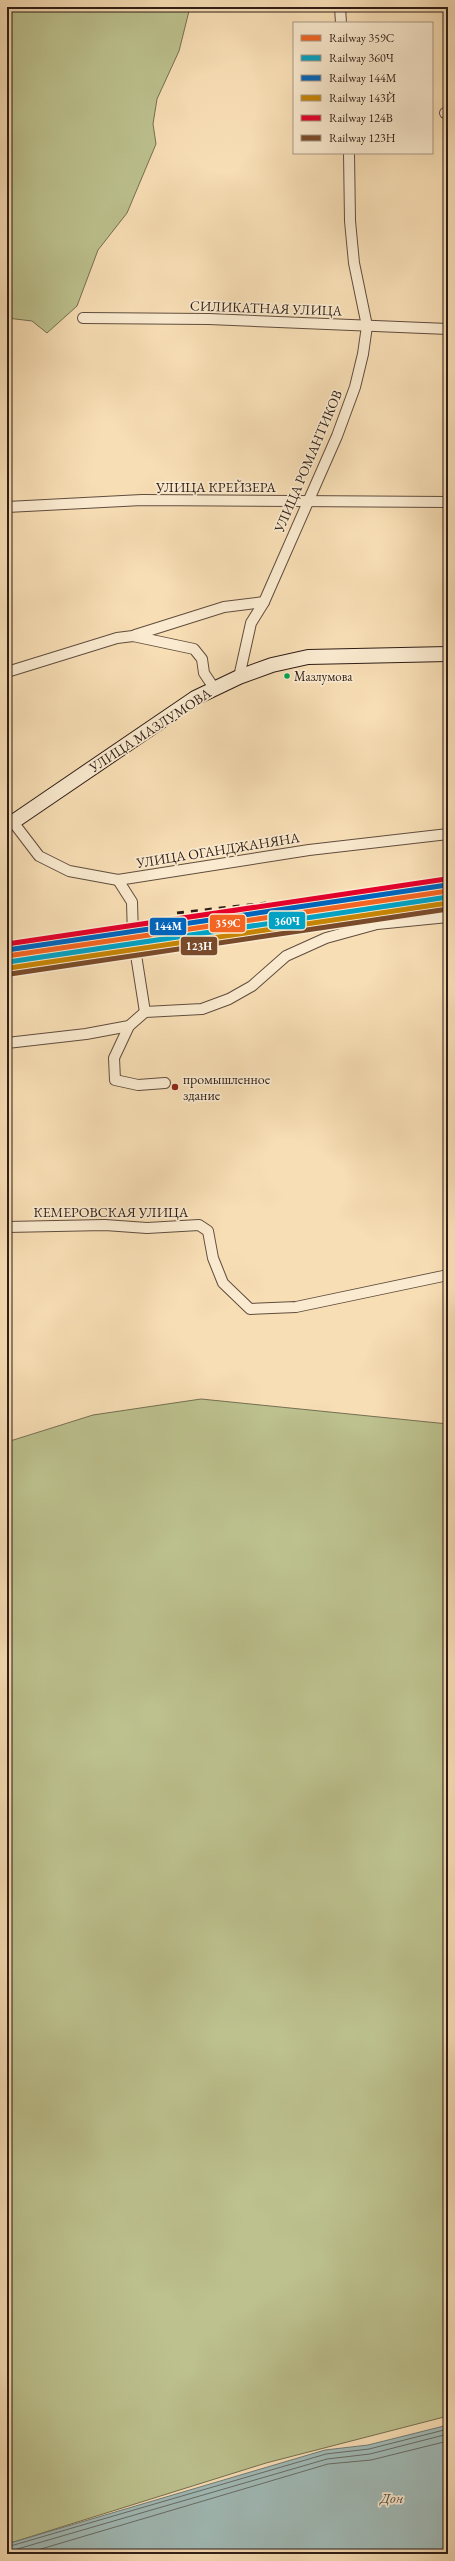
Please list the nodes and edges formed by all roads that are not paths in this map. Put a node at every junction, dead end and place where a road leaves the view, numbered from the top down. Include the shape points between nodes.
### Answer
1 (340, 7) edge
2 (340, 22) edge
3 (349, 154) edge
4 (83, 318) dead end
5 (367, 326) junction
6 (448, 329) edge
7 (306, 502) junction
8 (448, 502) edge
9 (7, 507) edge
10 (264, 602) junction
11 (133, 636) junction
12 (448, 654) edge
13 (7, 672) edge
14 (239, 677) junction
15 (214, 688) junction
16 (10, 823) edge
17 (448, 834) edge
18 (118, 880) junction
19 (448, 917) edge
20 (145, 1012) junction
21 (129, 1026) junction
22 (7, 1042) edge
23 (165, 1083) dead end
24 (7, 1227) edge
25 (448, 1275) edge

1 - 2 street
3 - 5 street, УЛИЦА РОМАНТИКОВ via 351,235
4 - 5 street, СИЛИКАТНАЯ УЛИЦА via 209,319
5 - 6 street, СИЛИКАТНАЯ УЛИЦА
5 - 7 street, УЛИЦА РОМАНТИКОВ via 355,387 337,436
7 - 8 street, УЛИЦА КРЕЙЗЕРА
7 - 9 street, УЛИЦА КРЕЙЗЕРА via 142,500
7 - 10 street, УЛИЦА РОМАНТИКОВ
10 - 11 street via 224,607
10 - 14 street, УЛИЦА РОМАНТИКОВ via 251,623
11 - 13 street via 117,638
11 - 15 street via 194,649 202,659 204,673
12 - 14 street, УЛИЦА МАЗЛУМОВА via 308,657 272,665
14 - 15 street, УЛИЦА МАЗЛУМОВА
15 - 16 street, УЛИЦА МАЗЛУМОВА via 134,738
16 - 18 street, УЛИЦА ОГАНДЖАНЯНА via 39,856 69,871
17 - 18 street, УЛИЦА ОГАНДЖАНЯНА via 309,850
18 - 20 street via 132,902 132,933
19 - 20 street via 377,924 326,938 286,956 252,986 228,999 202,1009
20 - 21 street
21 - 22 street via 86,1034
21 - 23 street via 114,1058 115,1080 138,1085
24 - 25 street, КЕМЕРОВСКАЯ УЛИЦА via 105,1225 147,1228 199,1225 208,1231 213,1258 223,1283 250,1309 296,1307

